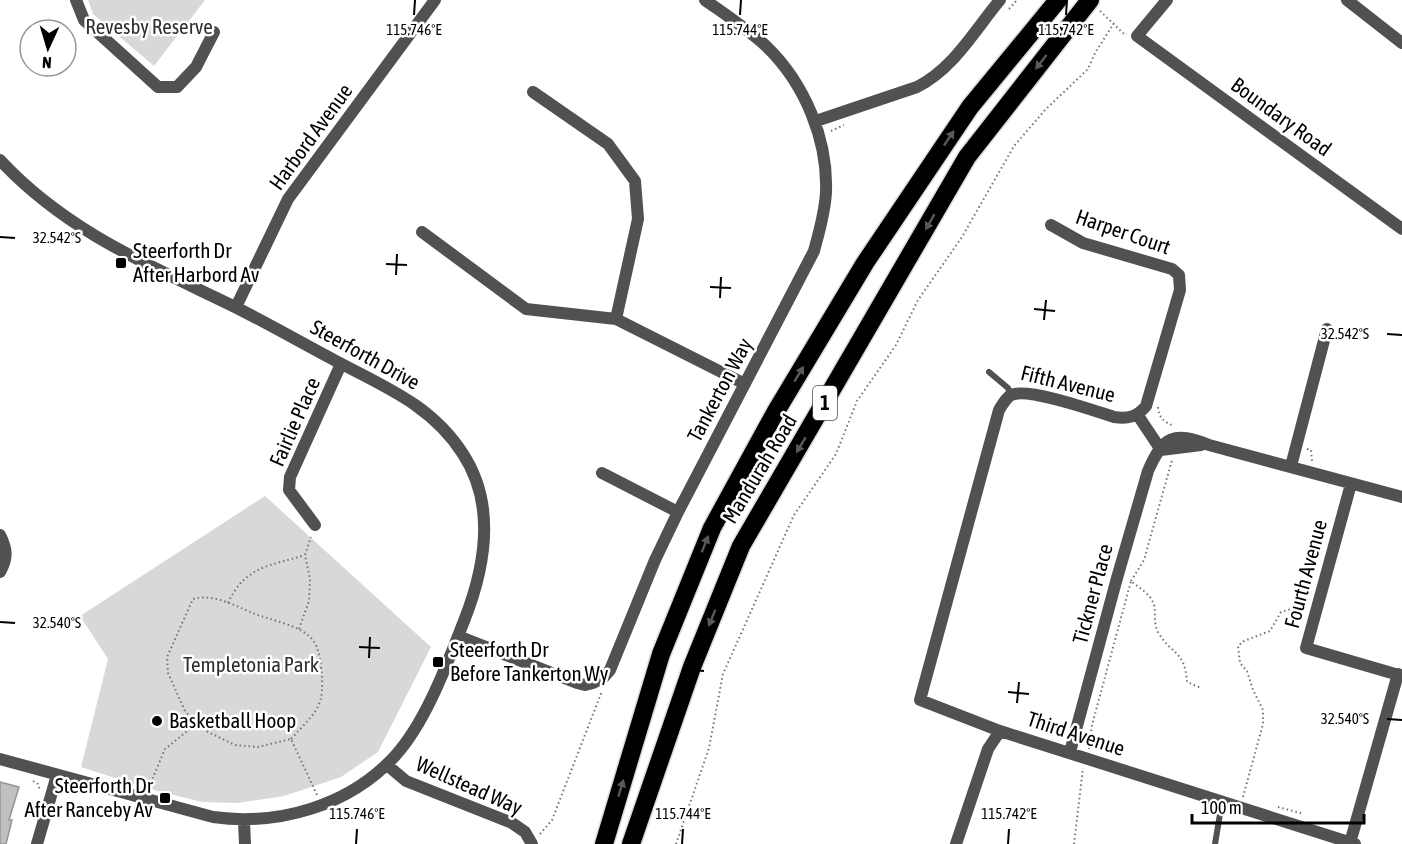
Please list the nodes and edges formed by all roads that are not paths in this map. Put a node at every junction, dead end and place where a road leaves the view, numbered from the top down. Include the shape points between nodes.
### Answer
1 (76, 0) edge
2 (435, 0) edge
3 (1000, 0) edge
4 (1058, 0) edge
5 (1090, 0) edge
6 (1167, 0) edge
7 (1347, 0) edge
8 (709, 1) edge
9 (214, 32) dead end
10 (1402, 43) edge
11 (534, 92) dead end
12 (816, 121) junction
13 (0, 160) edge
14 (1050, 225) dead end
15 (1402, 230) edge
16 (422, 232) dead end
17 (236, 307) junction
18 (616, 319) junction
19 (1327, 329) dead end
20 (341, 364) junction
21 (989, 372) dead end
22 (745, 384) junction
23 (1011, 395) junction
24 (1137, 414) junction
25 (1209, 445) junction
26 (1161, 450) junction
27 (1291, 466) junction
28 (602, 473) dead end
29 (1351, 484) junction
30 (1402, 497) edge
31 (678, 512) junction
32 (315, 525) road end
33 (0, 535) edge
34 (0, 572) edge
35 (459, 636) junction
36 (1400, 675) edge
37 (1000, 731) junction
38 (1070, 752) junction
39 (0, 759) edge
40 (387, 765) junction
41 (57, 775) junction
42 (1222, 802) junction
43 (244, 821) junction
44 (1353, 843) edge
45 (38, 844) edge
46 (245, 844) edge
47 (532, 844) edge
48 (604, 844) edge
49 (631, 844) edge
50 (956, 844) edge
51 (1215, 844) edge

1 - 9 street via 84,20 158,87 177,87 196,67
2 - 17 street, Harbord Avenue via 288,199
3 - 12 street via 950,64 932,79
48 -> 4 highway, Mandurah Road / 1 via 661,654 712,528 865,263 970,107
5 -> 49 highway, Mandurah Road / 1 via 967,156 741,546 692,667
6 - 15 street, Boundary Road via 1137,36
7 - 10 street
8 - 12 street, Tankerton Way via 767,47 790,74
11 - 18 street via 608,144 635,181 638,219
12 - 22 street, Tankerton Way via 826,180 822,222 814,251
13 - 17 street, Steerforth Drive via 46,202 108,245
14 - 24 street, Harper Court via 1083,243 1172,268 1179,275 1180,290 1146,406
16 - 18 street via 526,309
17 - 20 street, Steerforth Drive
18 - 22 street
19 - 27 street
20 - 32 street, Fairlie Place via 290,477 289,490
20 - 35 street, Steerforth Drive via 409,399 441,425 471,471 481,504 485,540 481,574
21 - 23 lane, Fifth Avenue
22 - 31 street, Tankerton Way
23 - 24 street, Fifth Avenue via 1033,393 1114,417
23 - 37 street, Third Avenue via 999,410 920,700
24 - 26 street, Fifth Avenue
25 - 26 street
25 - 26 street via 1188,437 1178,438 1166,441
25 - 27 street
26 - 38 street, Tickner Place via 1148,471
27 - 29 street
28 - 31 street
29 - 30 street
29 - 36 street, Fourth Avenue via 1306,648
31 - 35 street, Tankerton Way via 615,659 603,678 585,685 577,683
33 - 34 street via 7,560
35 - 40 street, Steerforth Drive via 415,729
36 - 44 street
37 - 38 street, Third Avenue
37 - 50 street via 988,749
38 - 42 street, Third Avenue
39 - 41 street, Steerforth Drive
40 - 43 street, Steerforth Drive via 351,792 322,806 286,816
40 - 47 street, Wellstead Way via 410,783 512,823 525,832
41 - 43 street, Steerforth Drive via 213,817
41 - 45 street
42 - 44 street, Third Avenue
42 - 51 lane
43 - 46 street

